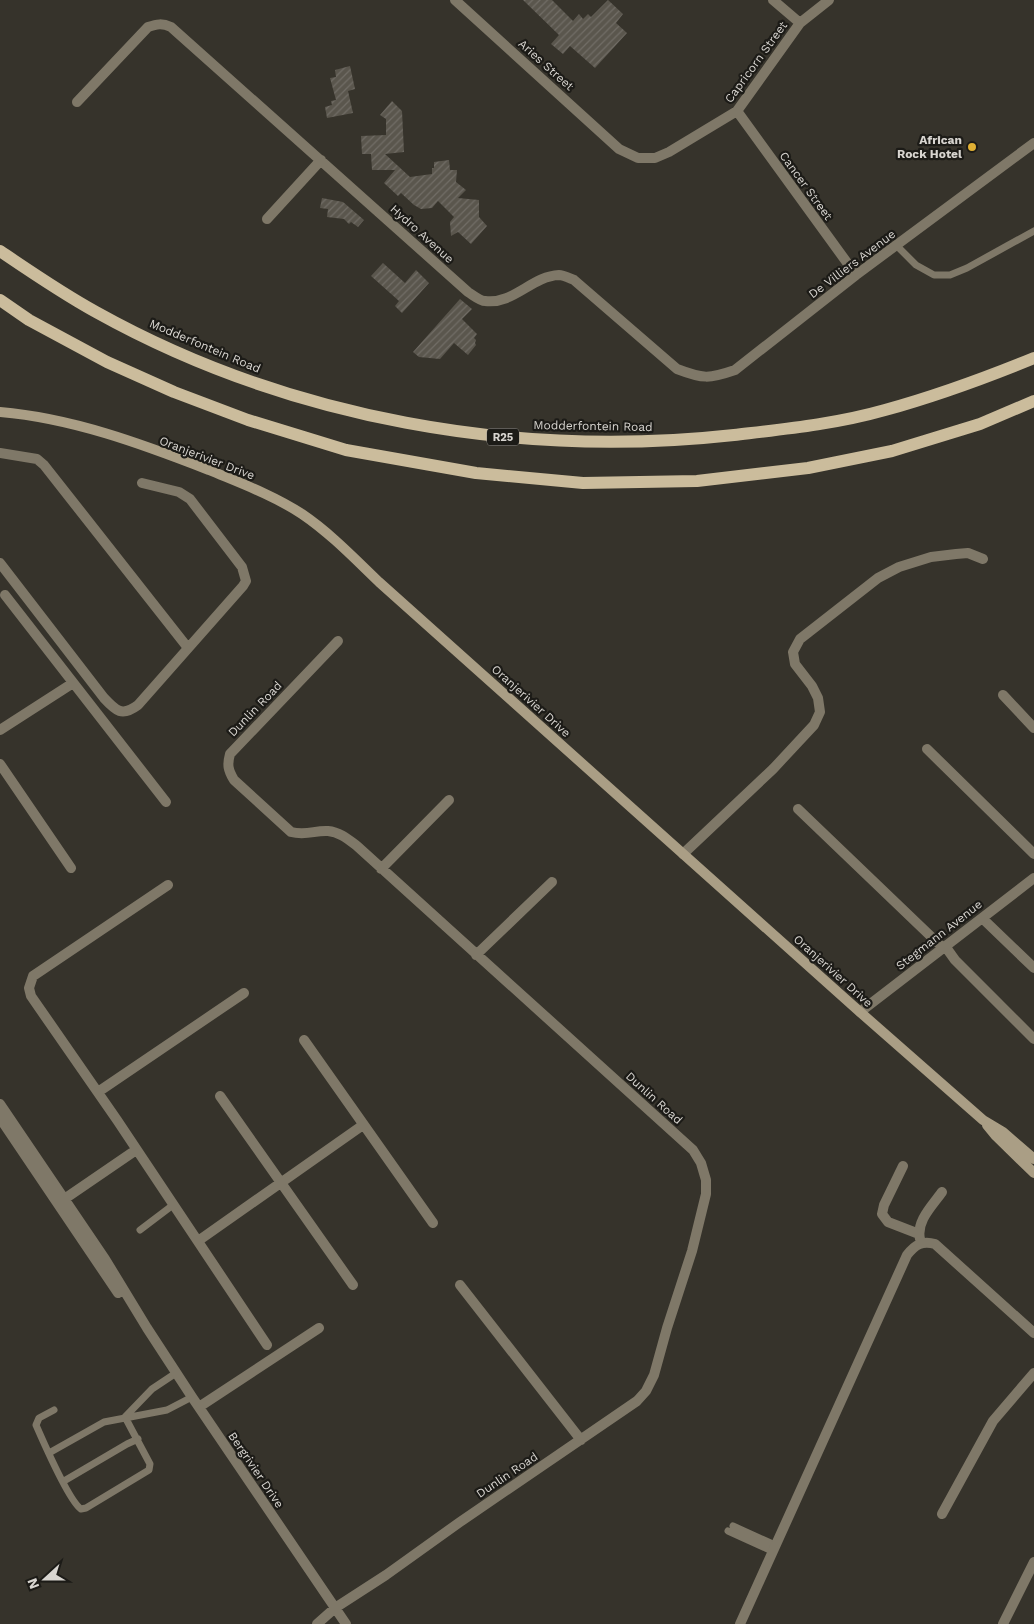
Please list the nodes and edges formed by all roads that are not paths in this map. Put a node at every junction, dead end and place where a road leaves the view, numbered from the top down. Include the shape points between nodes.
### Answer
1 (455, 0) edge
2 (773, 0) edge
3 (829, 0) edge
4 (800, 23) junction
5 (77, 102) dead end
6 (737, 111) junction
7 (1034, 144) edge
8 (619, 148) joint
9 (321, 160) junction
10 (267, 219) dead end
11 (1034, 231) edge
12 (897, 246) junction
13 (0, 250) edge
14 (856, 275) junction
15 (0, 300) edge
16 (1034, 358) edge
17 (677, 369) joint
18 (1034, 401) edge
19 (0, 412) edge
20 (0, 453) edge
21 (142, 483) dead end
22 (983, 559) dead end
23 (0, 563) edge
24 (5, 595) dead end
25 (338, 642) dead end
26 (188, 648) junction
27 (74, 683) junction
28 (1003, 695) dead end
29 (1034, 728) edge
30 (0, 730) edge
31 (927, 749) dead end
32 (0, 764) edge
33 (449, 800) dead end
34 (166, 802) dead end
35 (798, 809) dead end
36 (683, 854) junction
37 (1034, 854) edge
38 (71, 868) dead end
39 (382, 869) junction
40 (1033, 881) edge
41 (552, 882) dead end
42 (168, 886) dead end
43 (982, 918) junction
44 (944, 947) junction
45 (476, 955) junction
46 (1034, 968) edge
47 (244, 993) dead end
48 (860, 1012) junction
49 (1034, 1039) edge
50 (304, 1040) dead end
51 (98, 1092) junction
52 (220, 1096) dead end
53 (0, 1104) edge
54 (0, 1118) edge
55 (984, 1120) junction
56 (363, 1125) junction
57 (136, 1150) junction
58 (1034, 1159) edge
59 (903, 1166) dead end
60 (1034, 1173) edge
61 (280, 1183) junction
62 (942, 1192) dead end
63 (61, 1201) junction
64 (173, 1205) junction
65 (433, 1223) dead end
66 (140, 1230) dead end
67 (920, 1238) junction
68 (198, 1241) junction
69 (460, 1284) dead end
70 (353, 1285) dead end
71 (319, 1328) dead end
72 (1034, 1333) edge
73 (267, 1345) dead end
74 (176, 1373) junction
75 (1034, 1373) edge
76 (192, 1397) junction
77 (199, 1407) junction
78 (54, 1410) dead end
79 (125, 1417) junction
80 (138, 1440) junction
81 (581, 1440) junction
82 (49, 1452) junction
83 (64, 1482) junction
84 (942, 1514) dead end
85 (731, 1528) dead end
86 (774, 1548) junction
87 (1034, 1562) edge
88 (335, 1608) junction
89 (317, 1624) edge
90 (346, 1624) edge
91 (740, 1624) edge
92 (1003, 1624) edge

1 - 8 street, Aries Street
2 - 4 street
3 - 4 street, Capricorn Street
4 - 6 street, Capricorn Street
5 - 9 street, Hydro Avenue via 148,27 164,24
6 - 8 street, Capricorn Street via 655,158 638,158
6 - 14 street, Cancer Street
7 - 12 street, De Villiers Avenue
9 - 10 street
9 - 17 street, Hydro Avenue via 468,292 484,301 498,300 548,277 560,275 574,280
11 - 12 lane via 950,275 934,275 916,265
12 - 14 street, De Villiers Avenue
13 - 16 main road, Modderfontein Road / R25 via 96,312 174,351 252,382 336,407 417,425 503,437 572,442 688,440 799,428 883,411 971,383
14 - 17 street, De Villiers Avenue via 735,370 716,377 696,376
15 - 18 main road via 29,320 107,362 239,416 346,450 476,473 583,483 697,480 808,468 892,451 980,424
19 - 36 street, Oranjerivier Drive via 70,423 131,442 243,484 301,514 326,531
20 - 26 street via 37,458 44,465
21 - 26 street via 179,492 190,499 245,574 243,586
22 - 36 street via 968,553 956,554 930,557 899,567 878,578 800,639 793,652 795,664 818,698 820,712 814,725 773,769
23 - 26 street via 114,709 130,711 138,705
24 - 27 street
25 - 39 street, Dunlin Road via 235,747 227,764 234,780 291,832 301,835 328,831 343,836
27 - 30 street
27 - 34 street
28 - 29 street
31 - 37 street
32 - 38 street
33 - 39 street
35 - 44 street
36 - 48 street, Oranjerivier Drive
39 - 45 street, Dunlin Road
40 - 43 street, Stegmann Avenue
41 - 45 street
42 - 51 street via 33,976 31,981 31,996
43 - 44 street, Stegmann Avenue
43 - 46 street
44 - 48 street, Stegmann Avenue
44 - 49 street
45 - 81 street, Dunlin Road via 693,1150 706,1180 706,1194 692,1251 654,1375 637,1401
47 - 51 street
48 - 55 street, Oranjerivier Drive
50 - 56 street
51 - 57 street
52 - 61 street
53 - 63 street, Bergrivier Drive
54 - 63 street, Bergrivier Drive
55 - 58 street, Oranjerivier Drive
55 - 60 street, Oranjerivier Drive
56 - 61 street
56 - 65 street
57 - 63 street
57 - 64 street
59 - 67 street via 882,1214 888,1222
61 - 68 street
61 - 70 street
62 - 67 street via 922,1221
63 - 74 street, Bergrivier Drive via 105,1259
64 - 66 lane
64 - 68 street
67 - 72 street via 935,1244
67 - 86 street via 907,1255
68 - 73 street
69 - 81 street
71 - 77 street
74 - 76 street, Bergrivier Drive
74 - 79 lane via 152,1389
75 - 84 street via 993,1421
76 - 77 street, Bergrivier Drive
76 - 79 lane via 167,1410
77 - 88 street, Bergrivier Drive
78 - 82 lane via 36,1422
79 - 80 lane
79 - 82 lane via 104,1422
80 - 83 lane
80 - 83 lane via 150,1464 149,1470 86,1508 78,1507
81 - 88 street, Dunlin Road
82 - 83 lane
85 - 86 lane
86 - 91 street
87 - 92 street
88 - 89 street, Dunlin Road
88 - 90 street, Bergrivier Drive

